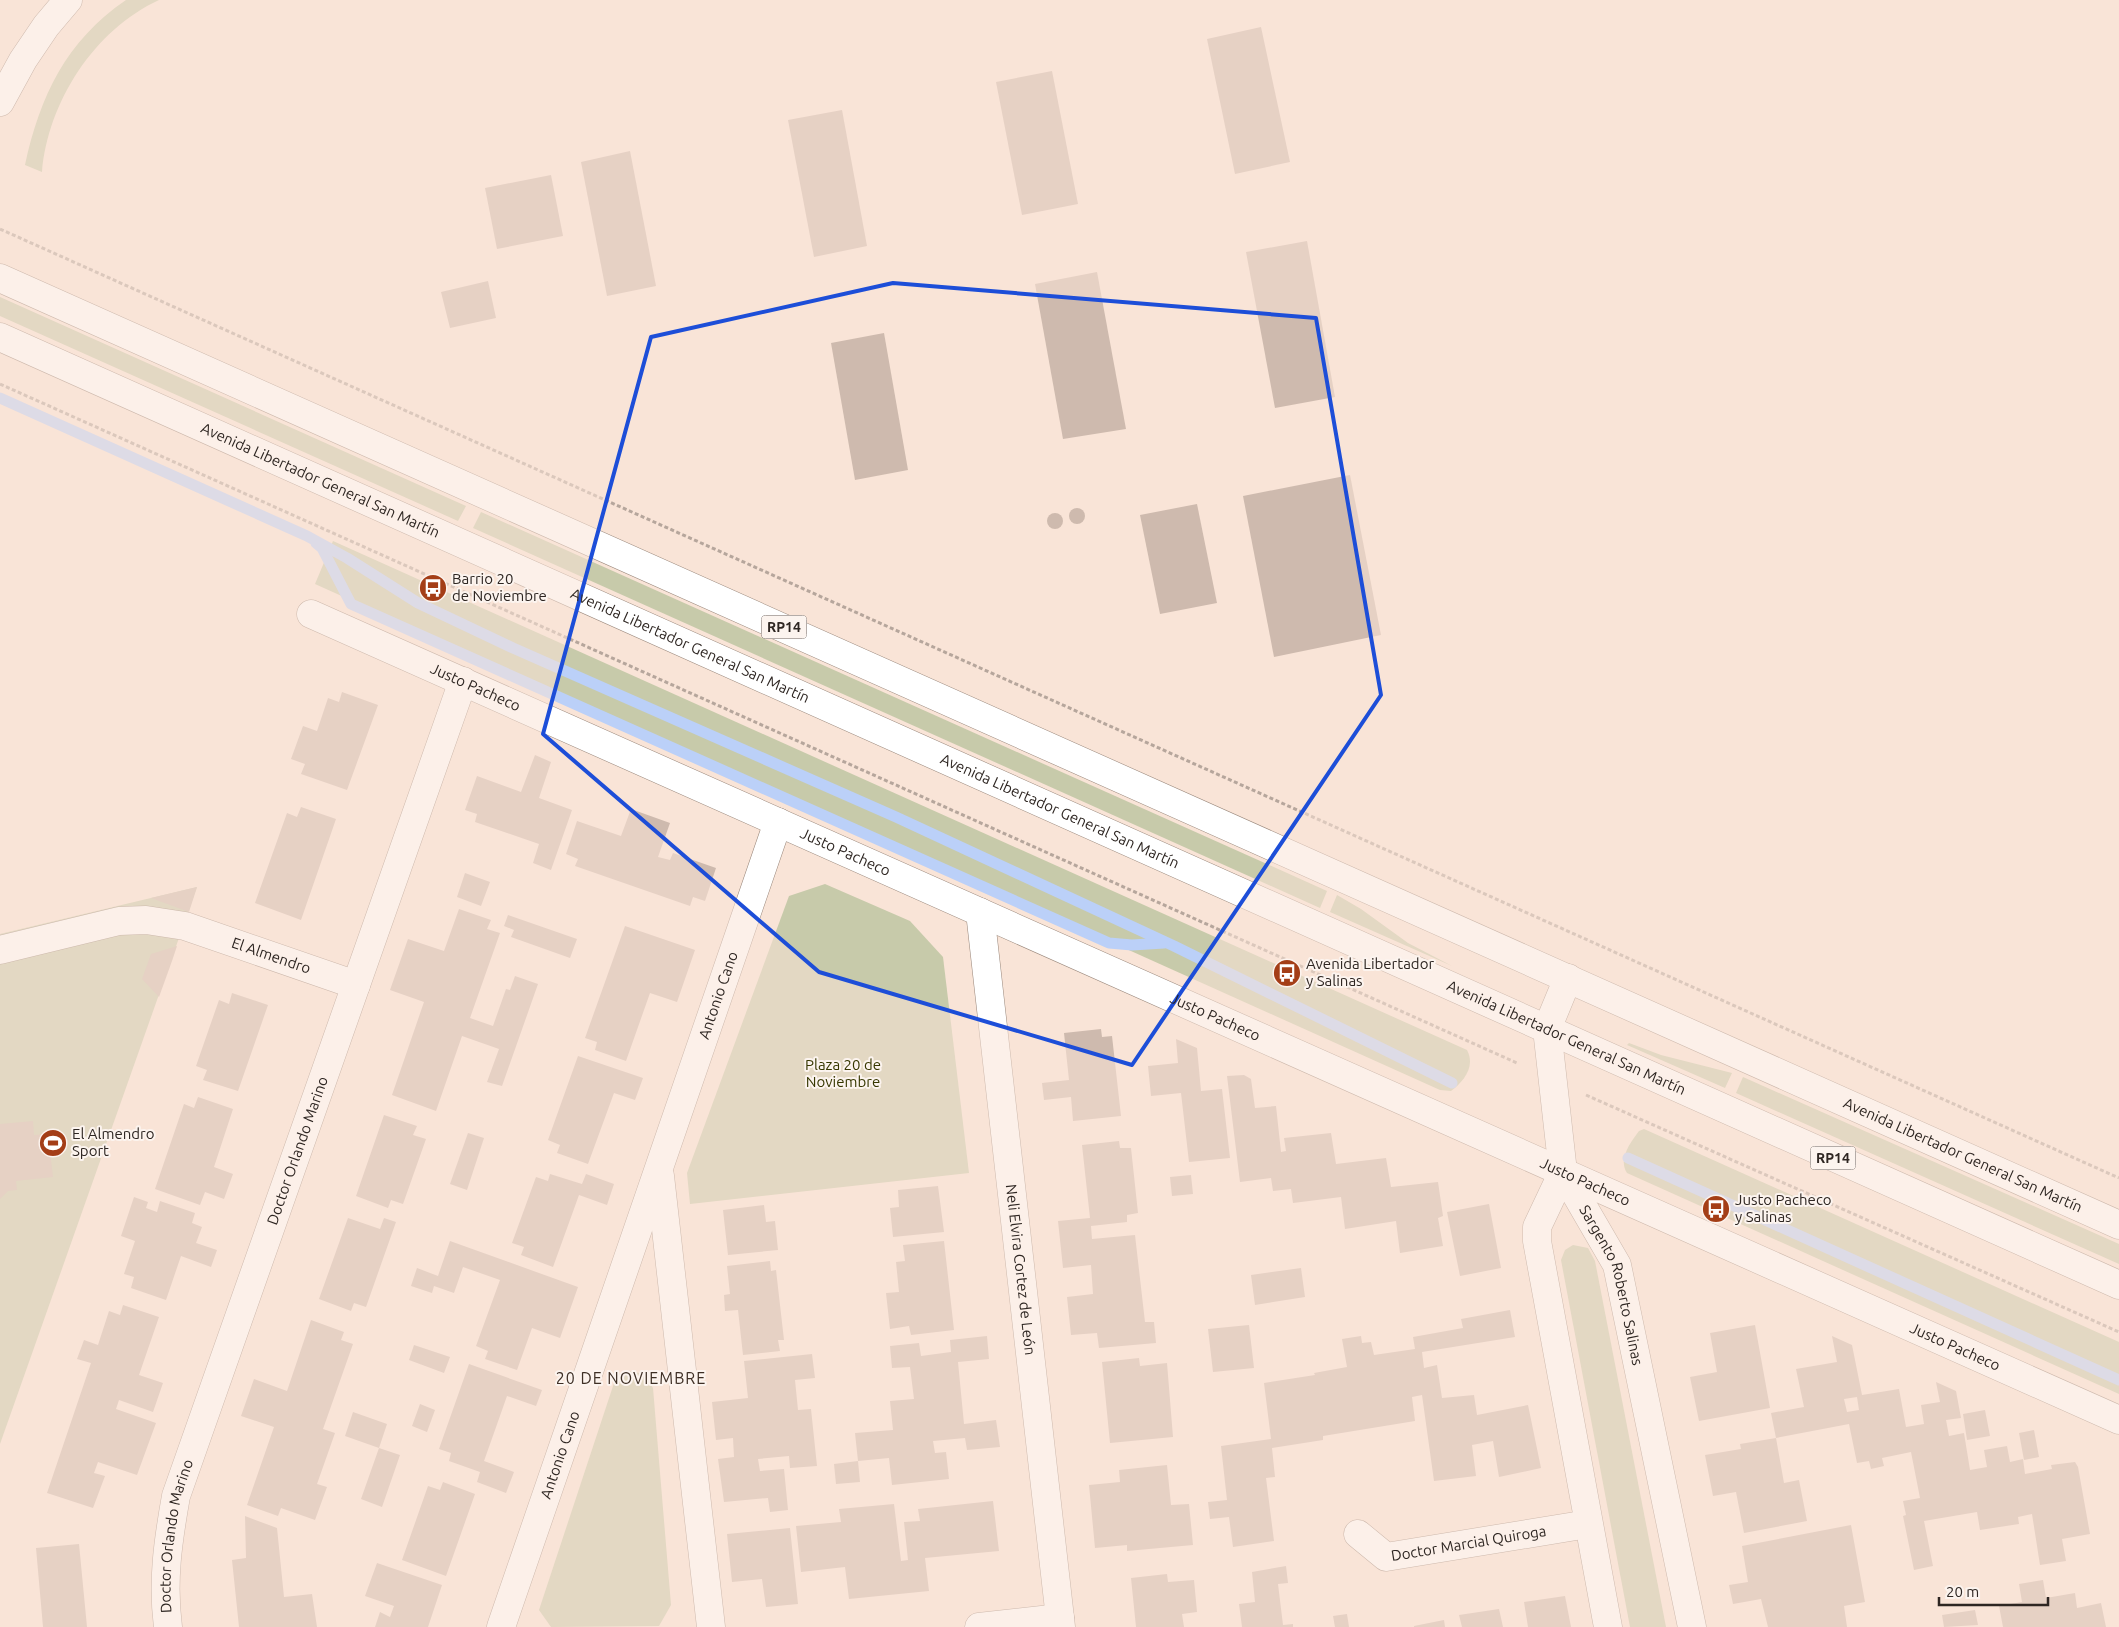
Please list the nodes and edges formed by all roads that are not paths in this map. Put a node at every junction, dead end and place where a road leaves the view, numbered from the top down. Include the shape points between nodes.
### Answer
1 (68, 0) edge
2 (0, 102) edge
3 (0, 278) edge
4 (0, 337) edge
5 (311, 614) dead end
6 (463, 681) junction
7 (778, 822) junction
8 (980, 912) junction
9 (0, 950) edge
10 (1568, 978) junction
11 (356, 985) junction
12 (1547, 1029) junction
13 (659, 1169) junction
14 (1563, 1172) junction
15 (2119, 1225) edge
16 (2119, 1285) edge
17 (2118, 1427) edge
18 (1588, 1524) junction
19 (1358, 1534) dead end
20 (1060, 1622) edge
21 (168, 1627) edge
22 (501, 1627) edge
23 (711, 1627) edge
24 (979, 1627) edge
25 (1608, 1627) edge
26 (1692, 1627) edge

1 - 2 street via 23,60
3 - 10 street, Avenida Libertador General San Martín / RP14
4 - 12 street, Avenida Libertador General San Martín / RP14
5 - 6 street, Justo Pacheco
6 - 7 street, Justo Pacheco
6 - 11 street, Doctor Orlando Marino
7 - 8 street, Justo Pacheco
7 - 13 street, Antonio Cano
8 - 14 street, Justo Pacheco
8 - 20 street, Neli Elvira Cortez de León
9 - 11 street, El Almendro via 119,921 146,920 185,926
10 - 12 street
10 - 15 street, Avenida Libertador General San Martín / RP14
11 - 21 street, Doctor Orlando Marino via 176,1496 166,1547
12 - 14 street
12 - 16 street, Avenida Libertador General San Martín / RP14
13 - 22 street, Antonio Cano
13 - 23 street, Antonio Cano
14 - 17 street, Justo Pacheco
14 - 18 street via 1536,1227
14 - 26 street, Sargento Roberto Salinas via 1617,1265
18 - 19 street, Doctor Marcial Quiroga via 1386,1557
18 - 25 street
20 - 24 street

